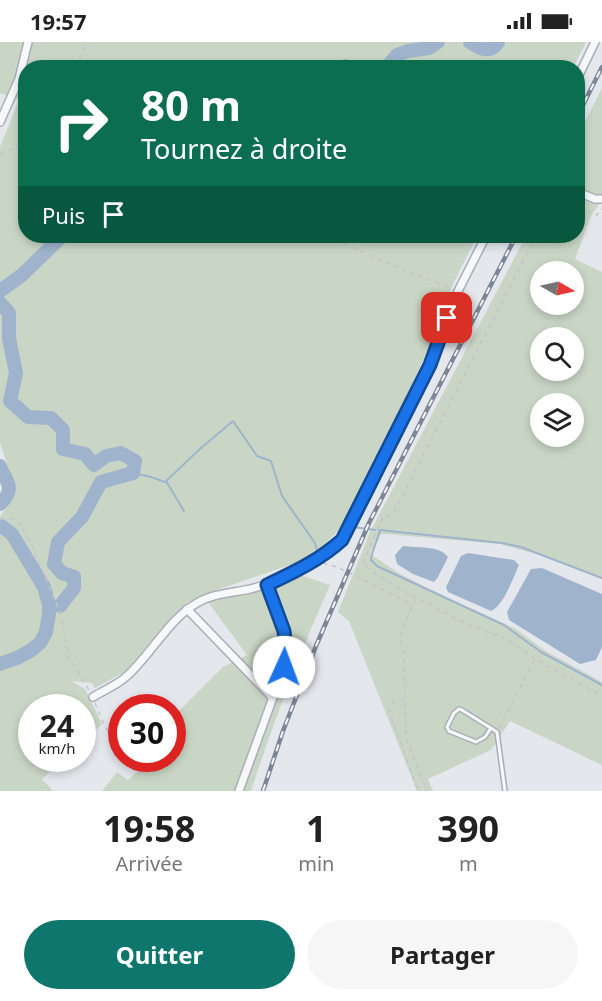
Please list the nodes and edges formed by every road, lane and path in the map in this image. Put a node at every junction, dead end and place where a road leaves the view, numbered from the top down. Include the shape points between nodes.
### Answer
1 (28, 42) edge
2 (86, 42) edge
3 (595, 42) edge
4 (24, 60) edge
5 (79, 60) edge
6 (585, 63) edge
7 (18, 81) edge
8 (0, 122) edge
9 (18, 146) edge
10 (0, 154) edge
11 (585, 195) edge
12 (602, 200) edge
13 (602, 208) edge
14 (585, 211) edge
15 (343, 243) edge
16 (482, 243) edge
17 (532, 243) edge
18 (458, 291) junction
19 (0, 519) edge
20 (316, 560) junction
21 (267, 585) junction
22 (417, 598) junction
23 (412, 604) junction
24 (187, 609) junction
25 (535, 659) junction
26 (91, 694) edge
27 (96, 695) edge
28 (602, 696) edge
29 (272, 697) junction
30 (405, 699) junction
31 (96, 705) edge
32 (491, 728) junction
33 (108, 731) edge
34 (497, 732) junction
35 (239, 791) edge
36 (418, 791) edge
37 (428, 791) edge
38 (505, 791) edge

1 - 4 street
2 - 5 path
3 - 6 street
7 - 8 street
9 - 10 path
11 - 12 street
13 - 14 path via 597,215
15 - 18 path
16 - 18 street
17 - 22 path via 393,514 383,517 363,562 370,572
18 - 20 street via 430,365 342,540
19 - 26 path via 19,523 33,548 61,615 69,658
20 - 21 street
20 - 23 path
21 - 24 street via 216,596
21 - 29 street via 284,631 286,649 284,667
22 - 23 path
22 - 25 path via 506,639
23 - 30 path via 400,638
24 - 27 street via 127,677
24 - 29 street
25 - 28 path
25 - 34 path
29 - 35 street
30 - 36 path via 393,702 389,710
30 - 37 path via 406,738
31 - 33 path
32 - 32 lane via 459,709 447,727 476,742
32 - 34 lane
34 - 38 lane

